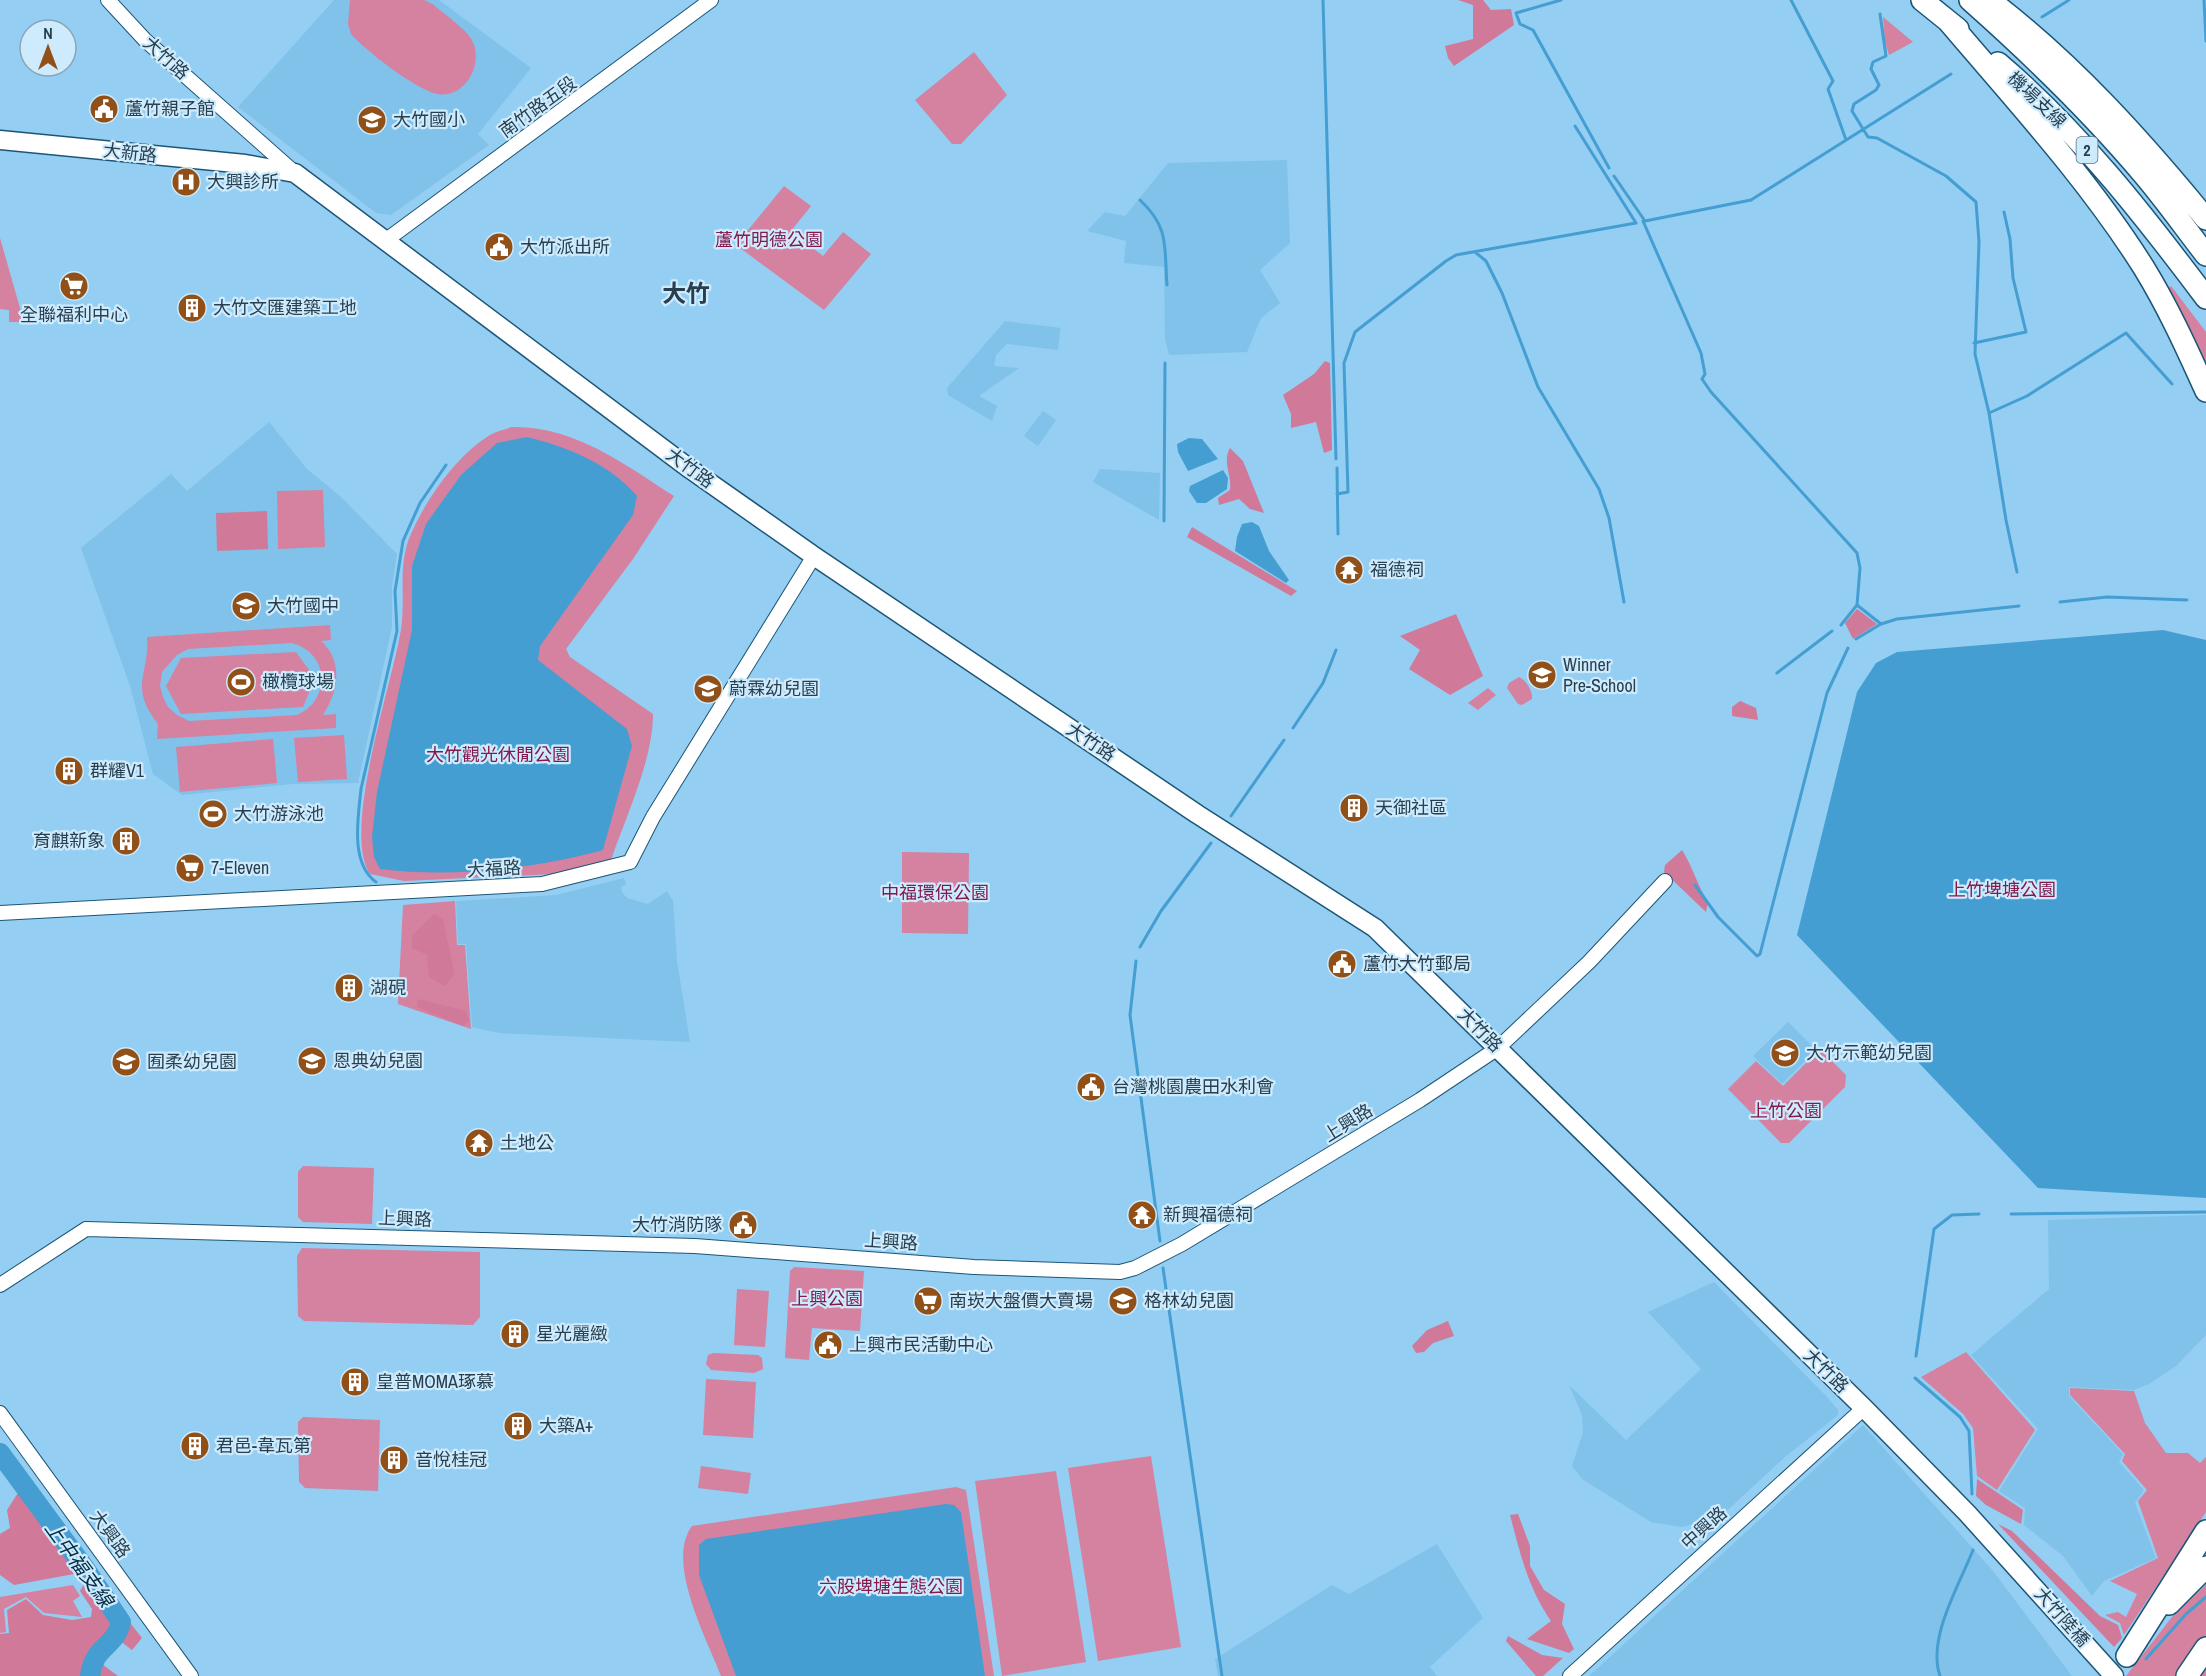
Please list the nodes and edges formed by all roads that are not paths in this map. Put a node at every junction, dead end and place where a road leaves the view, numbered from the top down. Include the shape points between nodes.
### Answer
1 (108, 0) edge
2 (711, 0) edge
3 (1922, 0) edge
4 (1970, 0) edge
5 (1989, 0) edge
6 (1948, 21) junction
7 (0, 140) edge
8 (296, 173) junction
9 (2206, 219) edge
10 (385, 241) junction
11 (2206, 255) edge
12 (2206, 298) edge
13 (2206, 391) edge
14 (814, 556) junction
15 (1665, 881) dead end
16 (0, 913) edge
17 (1498, 1047) junction
18 (0, 1285) edge
19 (1864, 1408) junction
20 (0, 1413) edge
21 (2206, 1531) edge
22 (2008, 1559) joint
23 (2206, 1567) edge
24 (2139, 1635) junction
25 (2206, 1648) edge
26 (2127, 1656) dead end
27 (191, 1676) edge
28 (1570, 1676) edge
29 (2114, 1676) edge
30 (2187, 1676) edge

1 - 8 street, 大竹路 via 145,40
2 - 10 street, 南竹路五段
3 - 6 highway, 機場支線 / 2
4 - 11 highway, 機場支線 / 2 via 2029,52 2094,119 2145,176
5 - 9 highway via 2093,92
6 - 12 highway, 機場支線 / 2 via 2074,134 2141,212
6 - 13 highway via 2068,163 2130,249 2175,322
7 - 8 main road, 大新路 via 245,164
8 - 10 main road, 大竹路
10 - 14 main road, 大竹路 via 690,469
14 - 16 street, 大福路 via 653,817 630,862 542,884
14 - 17 main road, 大竹路 via 1197,814 1375,928
15 - 17 street, 上興路 via 1589,962
17 - 18 street, 上興路 via 1383,1123 1182,1244 1120,1272 974,1267 694,1246 86,1229
17 - 19 main road, 大竹路
19 - 22 main road, 大竹路
19 - 28 street, 中興路
20 - 27 street, 大興路
21 - 24 highway
22 - 29 main road, 大竹陸橋
23 - 24 highway
24 - 26 highway
25 - 30 highway

